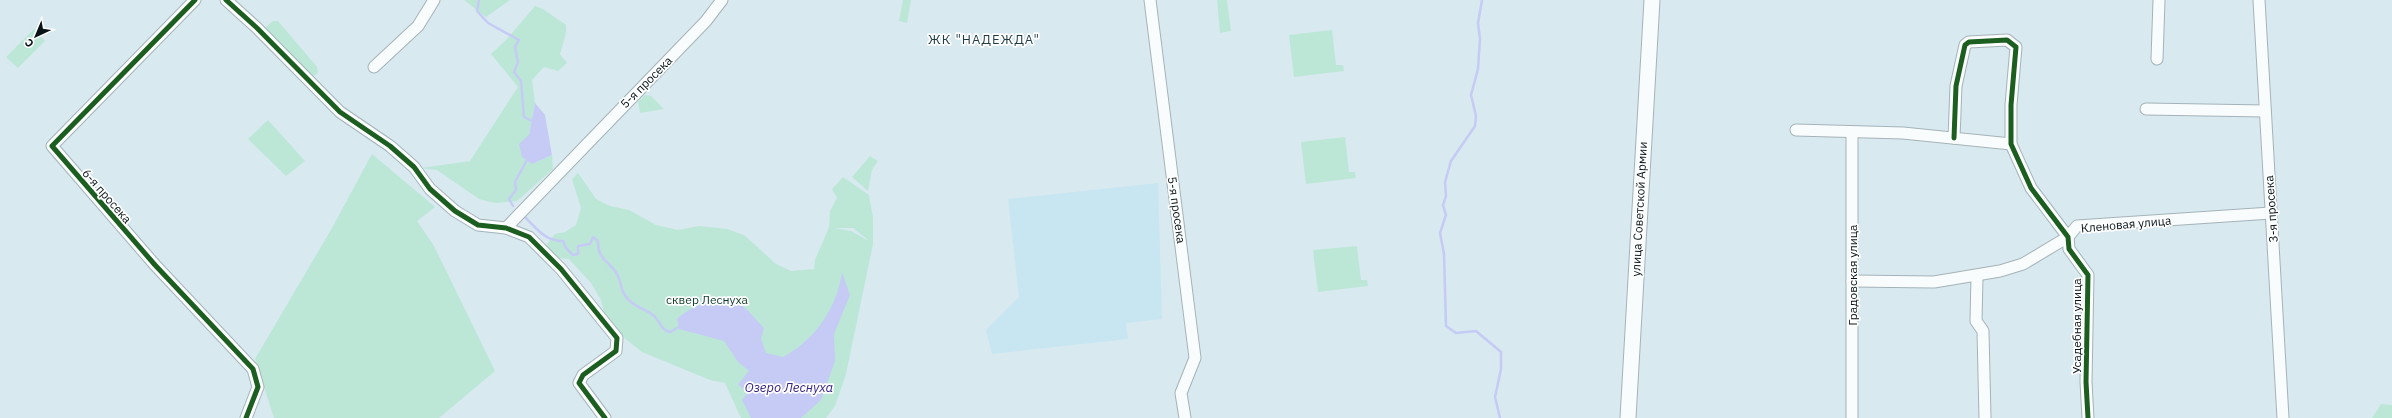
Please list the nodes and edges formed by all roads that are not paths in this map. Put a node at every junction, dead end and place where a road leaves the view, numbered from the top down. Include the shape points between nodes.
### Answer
1 (195, 0) edge
2 (226, 0) edge
3 (434, 0) edge
4 (722, 0) edge
5 (1150, 0) edge
6 (1652, 0) edge
7 (2159, 0) edge
8 (2259, 0) edge
9 (2157, 59) dead end
10 (374, 67) dead end
11 (2146, 109) dead end
12 (2265, 111) junction
13 (1796, 130) dead end
14 (1852, 132) junction
15 (1954, 138) junction
16 (2011, 144) junction
17 (2271, 213) junction
18 (506, 228) junction
19 (2068, 238) junction
20 (1977, 276) junction
21 (1852, 281) junction
22 (246, 418) edge
23 (605, 418) edge
24 (1184, 418) edge
25 (1628, 418) edge
26 (1852, 418) edge
27 (1985, 418) edge
28 (2088, 418) edge
29 (2283, 418) edge

1 - 22 street, 6-я просека via 52,146 155,266 253,369 258,387
2 - 18 street via 340,112 390,146 414,167 430,189 455,211 478,225
3 - 10 street via 418,26
4 - 18 street, 5-я просека via 706,21
5 - 24 street, 5-я просека via 1195,358 1181,393
6 - 25 street, улица Советской Армии
7 - 9 street
8 - 12 street, 3-я просека
11 - 12 street
12 - 17 street, 3-я просека
13 - 14 street
14 - 15 street
14 - 21 street, Градовская улица
15 - 16 street
15 - 16 street, Усадебная улица via 1956,86 1965,45 1969,42 2007,40 2016,47 2011,105
16 - 19 street, Усадебная улица via 2031,188
17 - 19 street, Кленовая улица via 2077,226
17 - 29 street, 3-я просека
18 - 23 street via 529,237 549,255 617,338 616,351 583,375 579,383
19 - 20 street, Кленовая улица via 2023,264
19 - 28 street, Усадебная улица via 2069,250 2088,275
20 - 21 street, Кленовая улица via 1934,282
20 - 27 street via 1976,321 1983,331
21 - 26 street, Градовская улица

